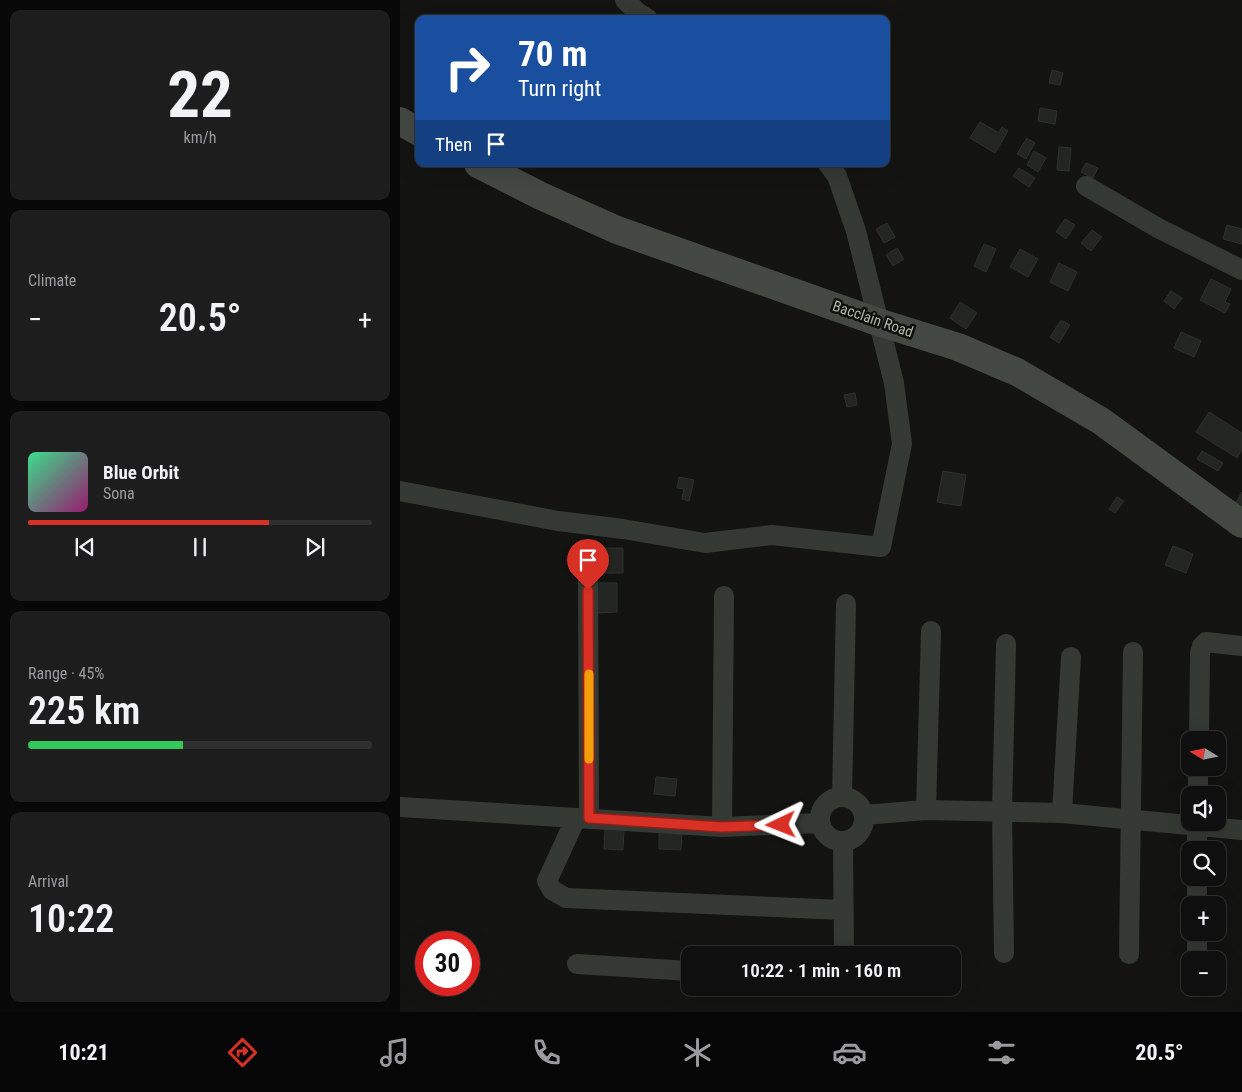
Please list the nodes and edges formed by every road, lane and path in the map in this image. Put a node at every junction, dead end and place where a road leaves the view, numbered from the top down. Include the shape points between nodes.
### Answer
1 (625, 0) edge
2 (642, 15) edge
3 (400, 121) edge
4 (415, 130) edge
5 (484, 167) edge
6 (830, 167) edge
7 (1086, 186) dead end
8 (1242, 270) edge
9 (878, 322) junction
10 (400, 491) edge
11 (1242, 524) edge
12 (588, 571) dead end
13 (724, 596) dead end
14 (846, 604) dead end
15 (931, 631) dead end
16 (1006, 644) dead end
17 (1242, 646) edge
18 (1133, 652) dead end
19 (1071, 657) dead end
20 (1198, 731) edge
21 (842, 797) junction
22 (400, 807) edge
23 (926, 810) junction
24 (1002, 811) junction
25 (1062, 812) junction
26 (864, 815) junction
27 (583, 818) junction
28 (1131, 820) junction
29 (1181, 823) edge
30 (820, 824) junction
31 (722, 827) junction
32 (1226, 828) edge
33 (1242, 830) edge
34 (842, 842) junction
35 (843, 910) junction
36 (844, 946) edge
37 (1004, 953) dead end
38 (1129, 954) dead end
39 (577, 964) dead end
40 (681, 970) edge

1 - 2 street
3 - 4 main road
5 - 9 main road, Bacclain Road via 617,230
6 - 9 street via 837,176 856,231
7 - 8 street via 1158,228
9 - 10 street via 894,383 902,444 881,547 772,535 705,543
9 - 11 main road, Bacclain Road via 958,347 1018,372 1101,420
12 - 27 street
13 - 31 street
14 - 21 street
15 - 23 street
16 - 24 street
17 - 20 street via 1206,642 1202,646
18 - 28 street
19 - 25 street
21 - 26 street via 856,802
21 - 30 street via 834,798 823,808
22 - 27 street
23 - 24 street
23 - 26 street
24 - 25 street
24 - 37 street
25 - 28 street
26 - 34 street via 862,830 857,836
27 - 31 street
27 - 35 street via 547,881 552,890 566,898
28 - 29 street
28 - 38 street
30 - 31 street
30 - 34 street via 828,837
32 - 33 street
34 - 35 street
35 - 36 street
39 - 40 street

